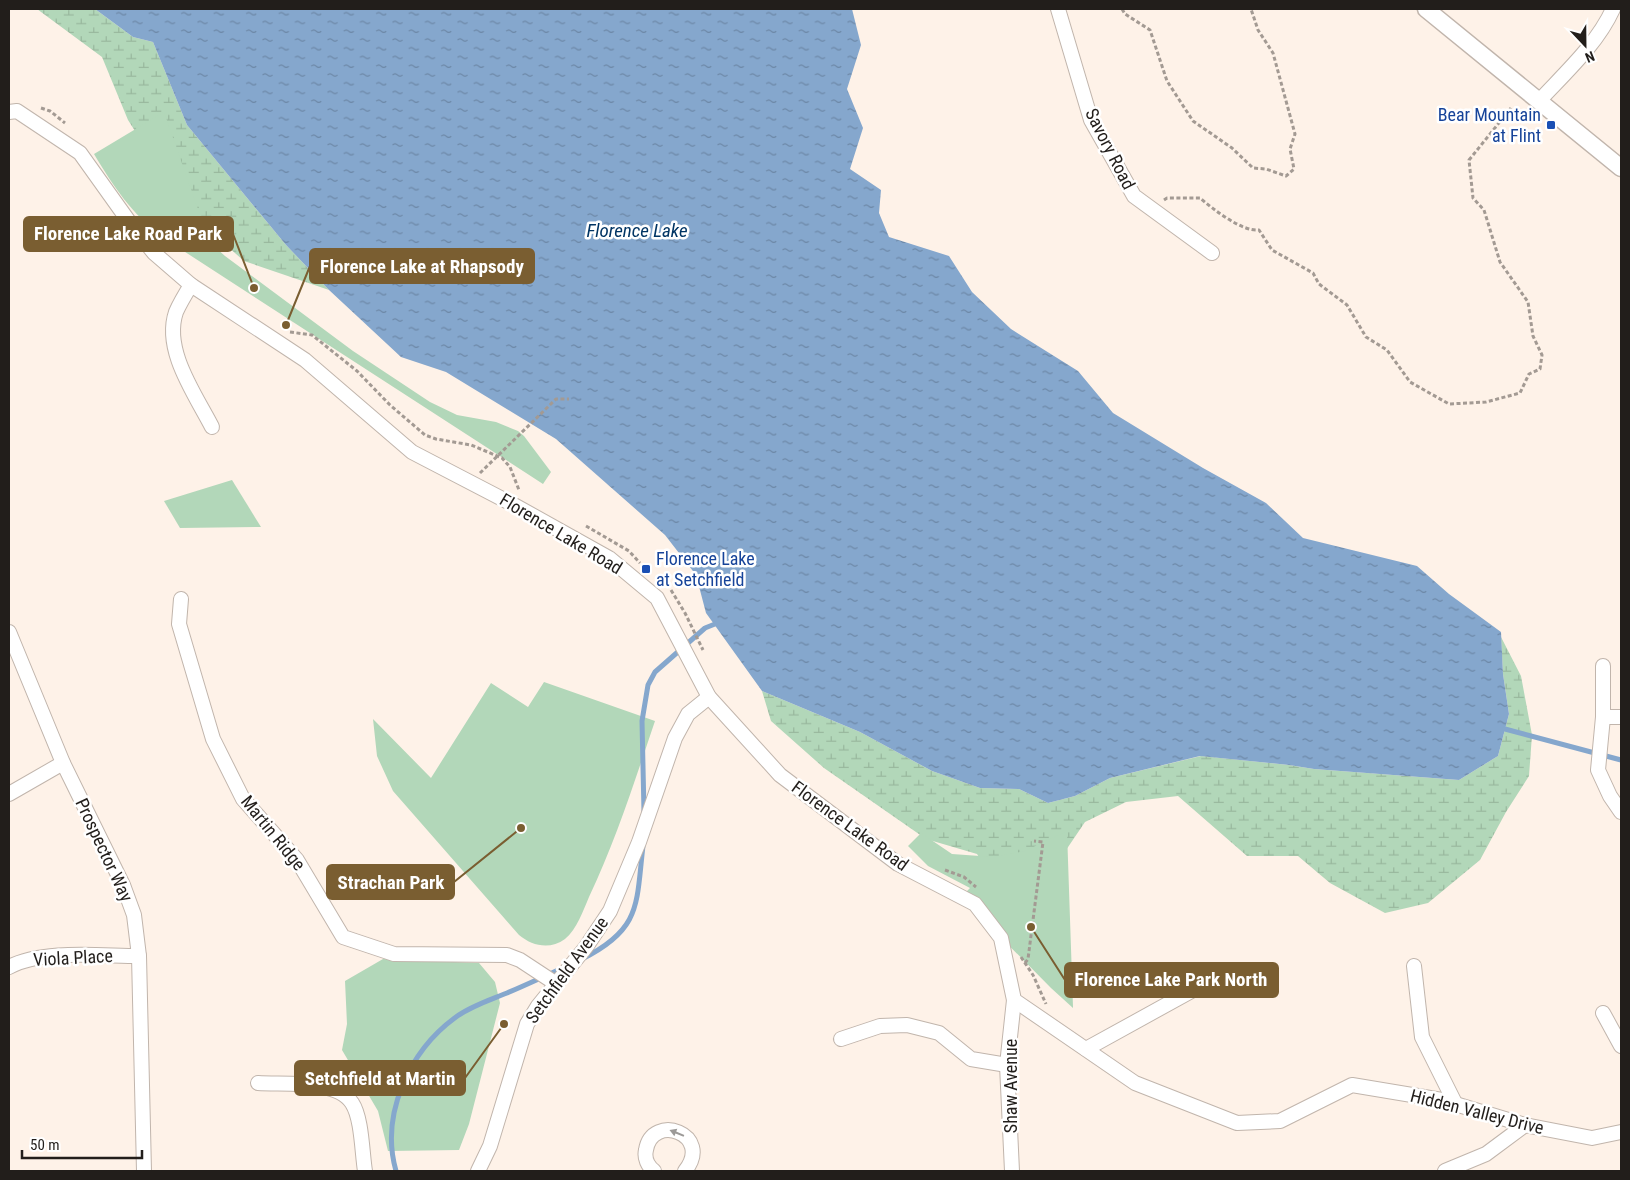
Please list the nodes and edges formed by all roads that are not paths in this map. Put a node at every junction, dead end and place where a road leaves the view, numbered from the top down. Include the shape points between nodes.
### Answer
1 (1058, 9) edge
2 (1426, 9) edge
3 (1613, 9) edge
4 (1540, 100) junction
5 (9, 112) edge
6 (1621, 168) edge
7 (1212, 253) dead end
8 (191, 285) junction
9 (212, 427) dead end
10 (181, 599) dead end
11 (9, 632) edge
12 (1603, 666) dead end
13 (709, 697) junction
14 (1603, 717) junction
15 (1621, 717) edge
16 (63, 763) junction
17 (9, 794) edge
18 (1621, 812) edge
19 (139, 956) junction
20 (1414, 966) dead end
21 (9, 967) edge
22 (1213, 979) dead end
23 (555, 983) junction
24 (1014, 1000) junction
25 (1603, 1013) dead end
26 (841, 1039) dead end
27 (1621, 1046) edge
28 (1086, 1049) junction
29 (1007, 1065) junction
30 (258, 1083) dead end
31 (1455, 1103) junction
32 (1525, 1125) junction
33 (1621, 1132) edge
34 (144, 1171) edge
35 (365, 1171) edge
36 (478, 1171) edge
37 (654, 1171) edge
38 (685, 1171) edge
39 (1012, 1171) edge
40 (1445, 1171) edge

1 - 7 street, Savory Road via 1091,120 1134,196
2 - 4 street
3 - 4 street via 1588,48
4 - 6 street
5 - 8 street, Florence Lake Road via 16,112 80,154 154,253
8 - 9 street via 176,312 172,334 182,368
8 - 13 street, Florence Lake Road via 305,360 412,452 609,558 657,598
10 - 23 street, Martin Ridge via 179,624 213,739 243,799 298,860 343,937 394,954 507,955
11 - 16 street, Prospector Way
12 - 14 street
13 - 23 street, Setchfield Avenue via 688,714 675,738 610,911 586,947
13 - 24 street, Florence Lake Road via 780,775 898,864 975,904 1001,938
14 - 15 street
14 - 18 street via 1598,770
16 - 17 street
16 - 19 street, Prospector Way via 123,885 134,915
19 - 21 street, Viola Place via 45,957
19 - 34 street, Prospector Way
20 - 31 street via 1422,1037
22 - 28 street
23 - 36 street, Setchfield Avenue via 527,1024 490,1146
24 - 28 street
24 - 29 street, Shaw Avenue
25 - 27 street
26 - 29 street via 880,1026 907,1025 939,1033 971,1059
28 - 31 street, Hidden Valley Drive via 1135,1083 1237,1122 1280,1121 1352,1085
29 - 39 street, Shaw Avenue
30 - 35 street via 331,1087 343,1092 353,1104 357,1117
31 - 32 street, Hidden Valley Drive
32 - 33 street, Hidden Valley Drive via 1592,1138
32 - 40 street via 1486,1154
38 -> 37 street via 691,1164 692,1145 679,1132 670,1129 661,1131 647,1143 646,1162

